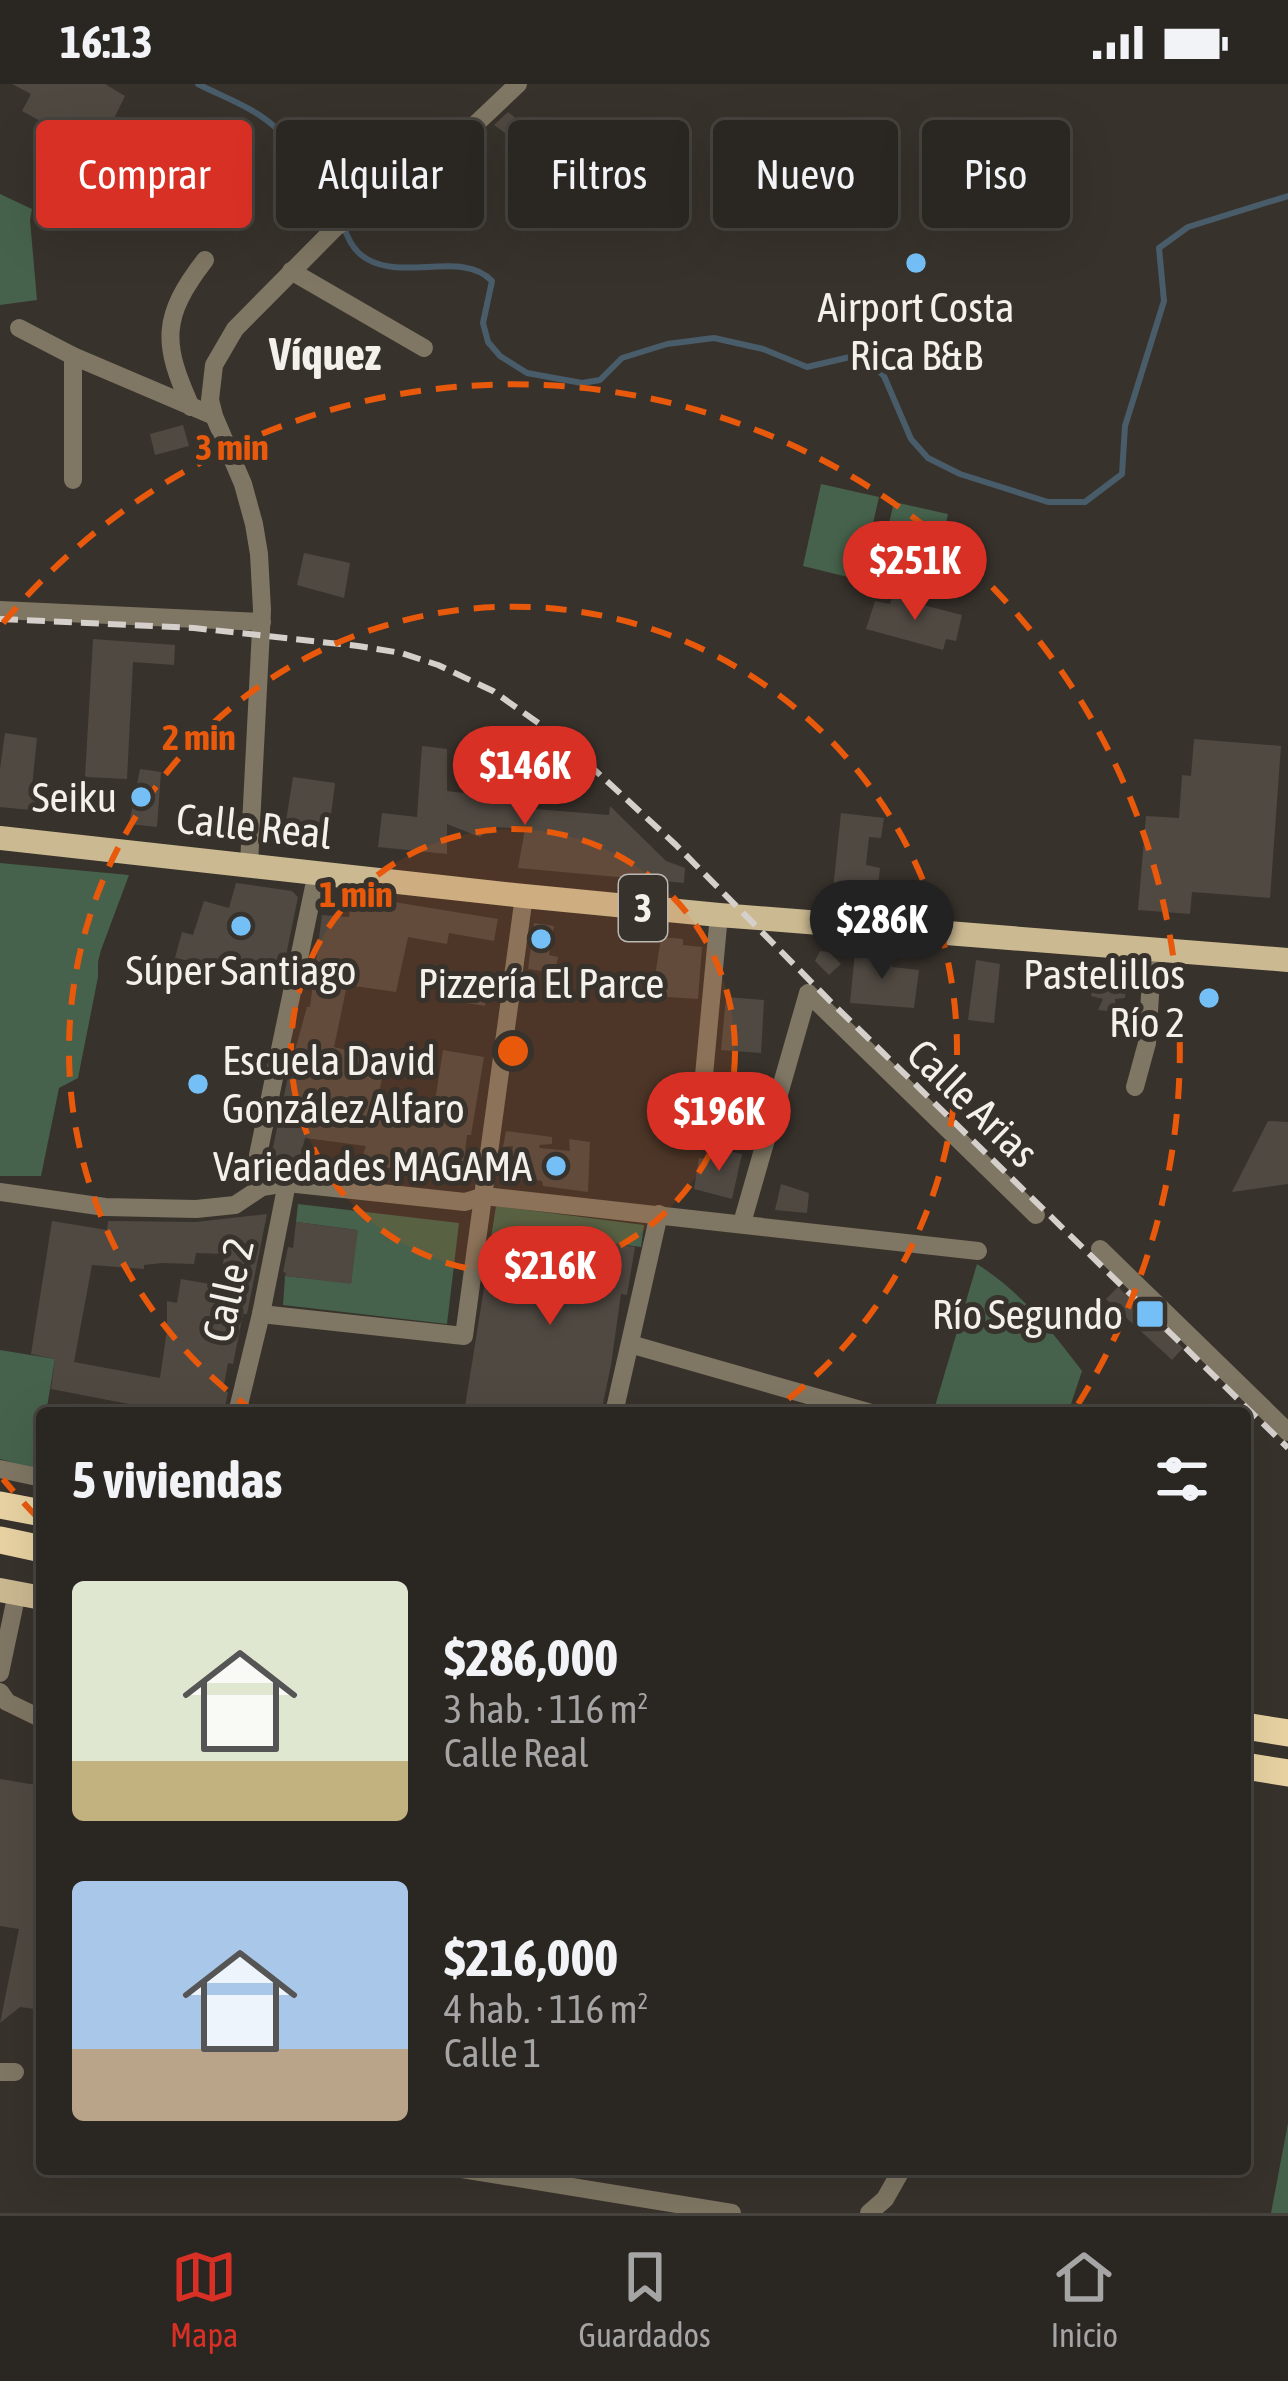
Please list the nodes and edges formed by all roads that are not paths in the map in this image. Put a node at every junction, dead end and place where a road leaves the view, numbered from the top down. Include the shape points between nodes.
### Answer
1 (518, 84) edge
2 (205, 260) dead end
3 (291, 271) junction
4 (19, 328) dead end
5 (424, 348) dead end
6 (73, 356) junction
7 (191, 406) junction
8 (214, 416) junction
9 (73, 480) dead end
10 (0, 610) edge
11 (262, 622) junction
12 (0, 838) edge
13 (248, 864) junction
14 (317, 872) junction
15 (524, 896) junction
16 (719, 915) junction
17 (1154, 948) junction
18 (1288, 960) edge
19 (703, 1086) dead end
20 (1135, 1088) dead end
21 (287, 1183) junction
22 (262, 1187) junction
23 (0, 1192) edge
24 (484, 1196) junction
25 (659, 1214) junction
26 (1036, 1215) dead end
27 (742, 1223) junction
28 (1100, 1249) dead end
29 (978, 1251) dead end
30 (262, 1314) junction
31 (630, 1344) junction
32 (239, 1407) edge
33 (615, 1407) edge
34 (850, 1407) edge
35 (1288, 1432) edge
36 (0, 1469) edge
37 (36, 1477) edge
38 (0, 1505) edge
39 (36, 1512) edge
40 (0, 1540) edge
41 (36, 1549) edge
42 (20, 1594) edge
43 (0, 1673) edge
44 (0, 1692) edge
45 (36, 1716) edge
46 (1251, 1727) edge
47 (1288, 1733) edge
48 (1251, 1767) edge
49 (1288, 1773) edge
50 (500, 2175) edge
51 (900, 2175) edge
52 (732, 2213) edge
53 (869, 2213) edge

1 - 3 street
2 - 7 street via 184,286 170,338
3 - 5 street
3 - 8 street via 220,353 210,388
4 - 6 street
6 - 7 street
6 - 9 street
7 - 8 street
8 - 11 street via 254,524
10 - 11 street
11 - 13 street
12 - 13 main road, Calle Real / 3
13 - 14 main road, Calle Real / 3
14 - 15 main road, Calle Real / 3
14 - 22 street, Calle 2 via 258,1155
15 - 16 main road, Calle Real / 3
15 - 24 street
16 - 17 main road, Calle Real / 3
16 - 19 street
17 - 18 main road, Calle Real / 3
17 - 20 street
21 - 22 street
21 - 24 street via 465,1202
21 - 30 street, Calle 2
22 - 23 street via 235,1205 196,1210
24 - 25 street
24 - 30 street via 464,1336
25 - 27 street
25 - 31 street
26 - 27 street, Calle Arias via 808,993
27 - 29 street
28 - 35 street
30 - 32 street, Calle 2
31 - 33 street
31 - 34 street
36 - 37 street
38 - 39 highway
40 - 41 highway
42 - 43 street
44 - 45 street
46 - 47 highway
48 - 49 highway
50 - 52 street
51 - 53 street

